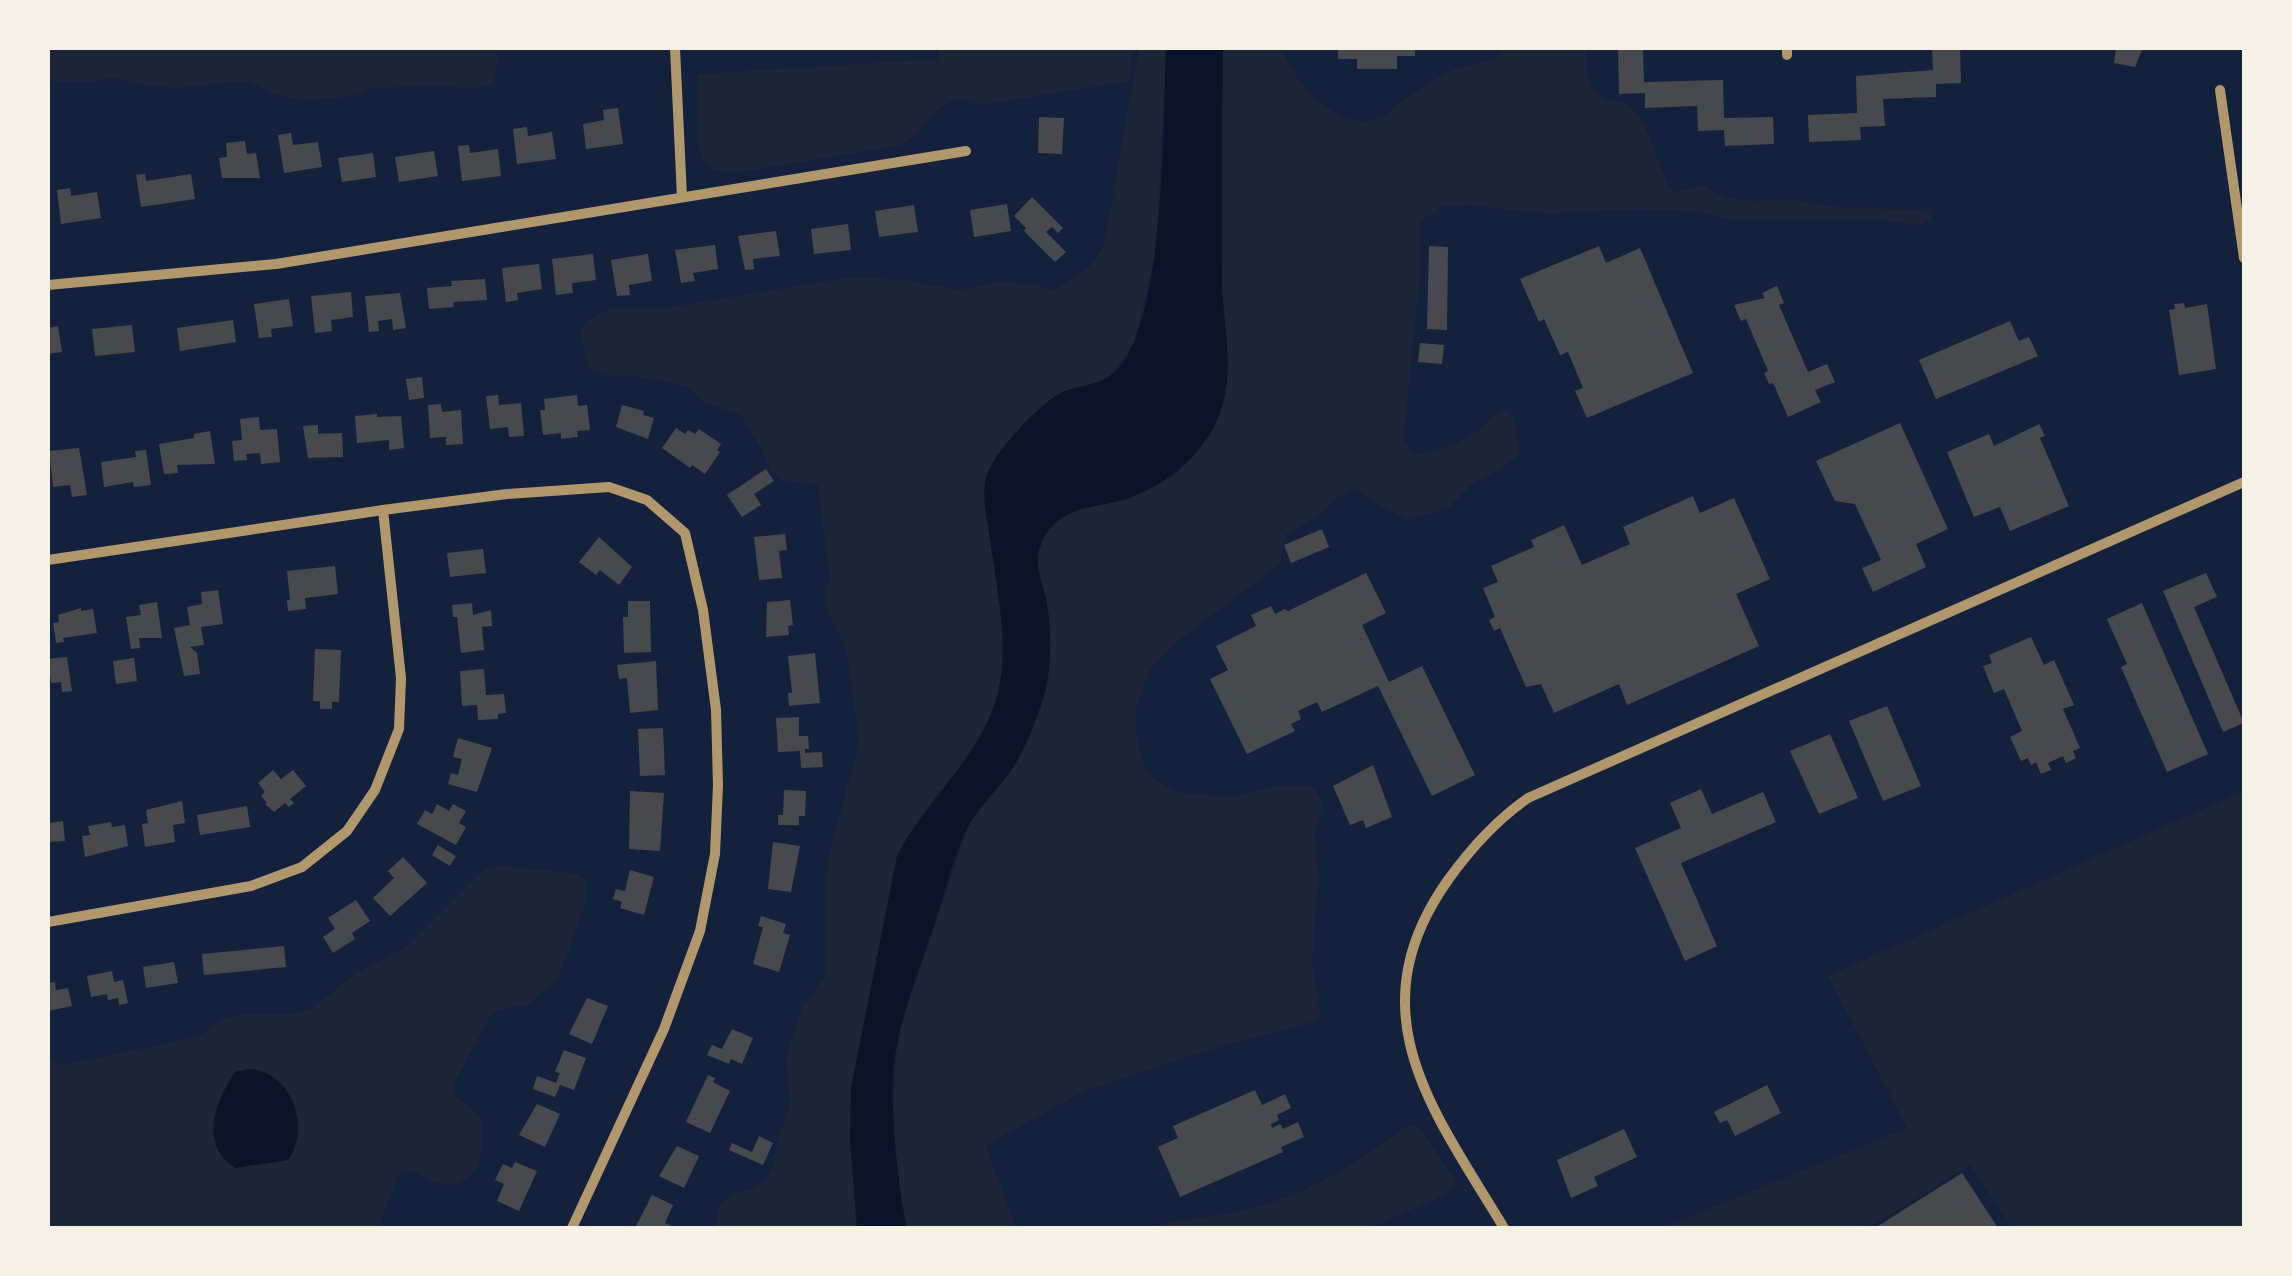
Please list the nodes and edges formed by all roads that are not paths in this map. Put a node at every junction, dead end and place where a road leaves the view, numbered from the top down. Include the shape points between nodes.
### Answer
1 (676, 48) edge
2 (2220, 90) dead end
3 (966, 150) dead end
4 (682, 198) junction
5 (2244, 258) edge
6 (48, 286) edge
7 (2244, 482) edge
8 (383, 510) junction
9 (48, 560) edge
10 (48, 922) edge
11 (572, 1228) edge
12 (1504, 1228) edge

1 - 4 street
2 - 5 street
3 - 4 street
4 - 6 street via 276,264
7 - 12 street via 1528,798 1499,819 1426,912 1408,958 1404,992 1406,1035 1418,1072 1443,1128
8 - 9 street
8 - 10 street via 402,678 399,730 375,790 348,831 302,867 251,886
8 - 11 street via 610,486 647,500 684,533 716,710 714,854 700,931 664,1029

